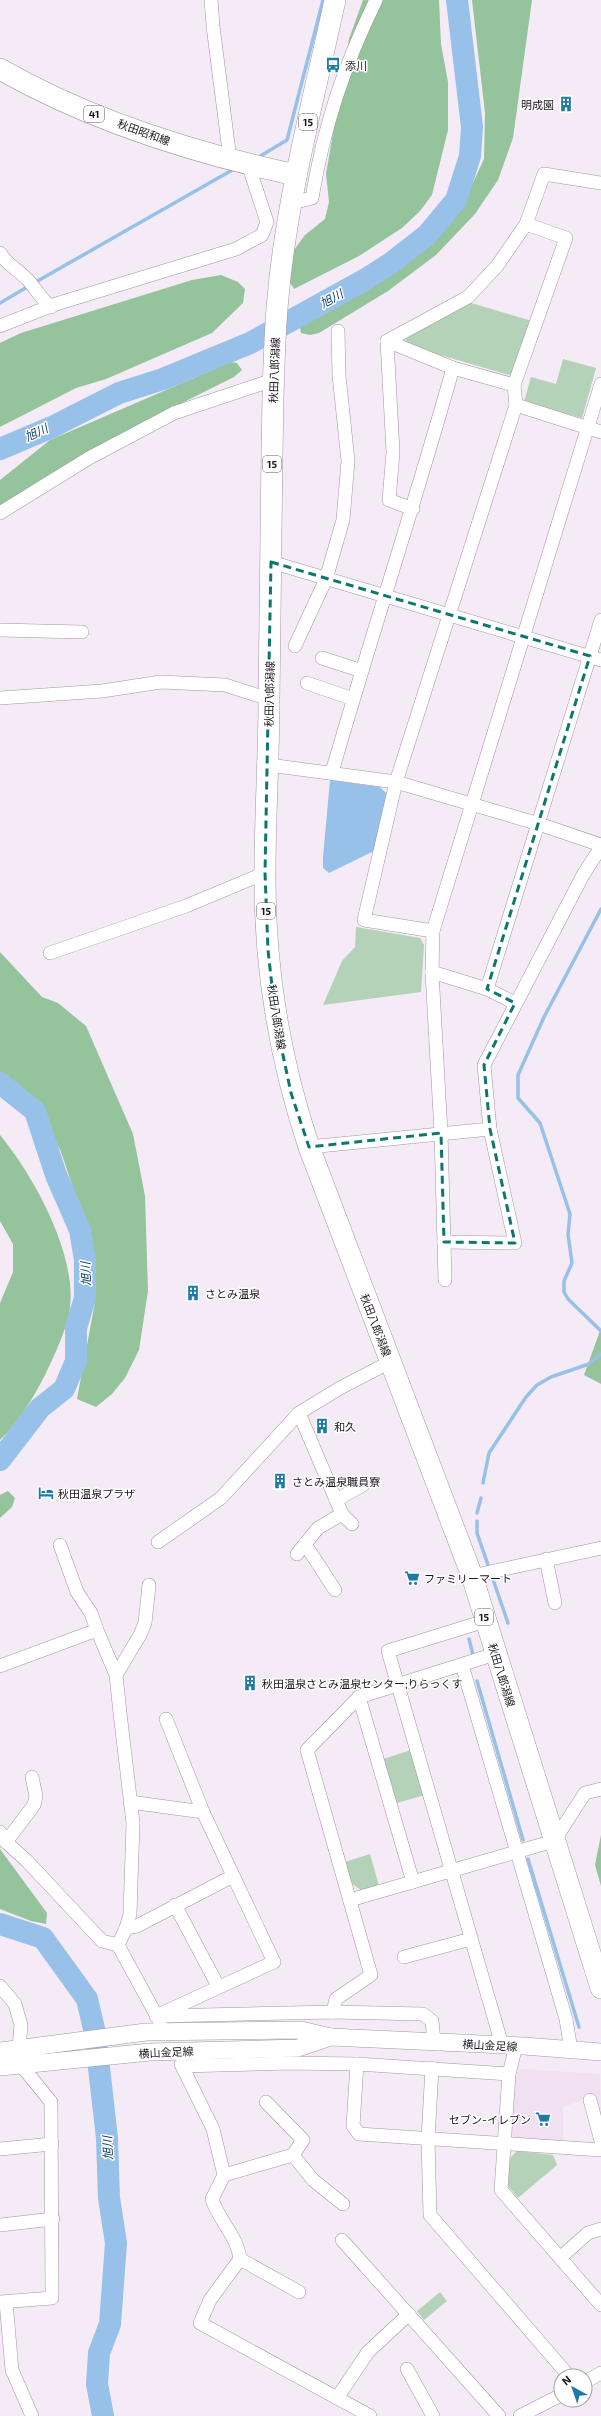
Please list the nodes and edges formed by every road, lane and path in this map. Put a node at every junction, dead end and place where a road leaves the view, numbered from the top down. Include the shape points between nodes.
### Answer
1 (211, 0) edge
2 (334, 0) edge
3 (376, 0) edge
4 (0, 69) edge
5 (239, 162) junction
6 (296, 175) junction
7 (601, 183) edge
8 (292, 202) junction
9 (526, 224) junction
10 (0, 254) edge
11 (51, 306) junction
12 (0, 326) edge
13 (338, 331) dead end
14 (387, 341) junction
15 (452, 368) junction
16 (273, 373) junction
17 (601, 384) edge
18 (514, 385) junction
19 (516, 405) junction
20 (588, 427) junction
21 (601, 432) edge
22 (413, 509) junction
23 (0, 513) edge
24 (271, 562) junction
25 (326, 579) junction
26 (383, 595) junction
27 (449, 614) junction
28 (601, 620) edge
29 (0, 630) edge
30 (82, 632) dead end
31 (525, 636) junction
32 (295, 646) dead end
33 (322, 658) dead end
34 (596, 658) edge
35 (362, 671) junction
36 (306, 683) dead end
37 (0, 698) edge
38 (269, 699) junction
39 (353, 699) junction
40 (269, 765) junction
41 (332, 772) junction
42 (396, 782) junction
43 (472, 804) junction
44 (539, 824) junction
45 (601, 846) edge
46 (265, 873) junction
47 (434, 930) junction
48 (50, 953) dead end
49 (432, 972) junction
50 (487, 990) junction
51 (515, 1003) junction
52 (490, 1129) junction
53 (441, 1133) junction
54 (309, 1147) junction
55 (444, 1242) junction
56 (445, 1280) dead end
57 (390, 1362) junction
58 (299, 1413) junction
59 (363, 1484) dead end
60 (336, 1500) junction
61 (342, 1514) junction
62 (352, 1524) dead end
63 (158, 1542) dead end
64 (60, 1545) dead end
65 (601, 1548) edge
66 (546, 1559) junction
67 (484, 1572) junction
68 (149, 1585) dead end
69 (334, 1590) dead end
70 (555, 1603) dead end
71 (485, 1621) junction
72 (97, 1630) junction
73 (495, 1654) junction
74 (462, 1665) junction
75 (0, 1666) edge
76 (116, 1675) junction
77 (396, 1684) junction
78 (359, 1697) junction
79 (166, 1719) dead end
80 (32, 1777) dead end
81 (601, 1789) edge
82 (130, 1802) junction
83 (203, 1812) junction
84 (3, 1837) edge
85 (554, 1841) junction
86 (517, 1852) junction
87 (452, 1872) junction
88 (233, 1876) junction
89 (413, 1882) junction
90 (350, 1900) junction
91 (175, 1905) junction
92 (126, 1928) junction
93 (471, 1939) junction
94 (118, 1945) junction
95 (404, 1957) dead end
96 (0, 1986) edge
97 (218, 1986) junction
98 (601, 1988) edge
99 (333, 2012) junction
100 (158, 2019) junction
101 (331, 2038) junction
102 (434, 2042) junction
103 (509, 2046) junction
104 (571, 2050) junction
105 (0, 2051) edge
106 (601, 2052) edge
107 (20, 2057) junction
108 (357, 2064) junction
109 (0, 2067) edge
110 (432, 2068) junction
111 (509, 2074) junction
112 (590, 2100) dead end
113 (266, 2102) dead end
114 (428, 2139) junction
115 (601, 2141) edge
116 (52, 2144) junction
117 (503, 2145) junction
118 (0, 2149) edge
119 (601, 2150) edge
120 (293, 2155) junction
121 (224, 2175) junction
122 (343, 2204) dead end
123 (53, 2219) junction
124 (0, 2225) edge
125 (601, 2229) edge
126 (342, 2240) dead end
127 (561, 2257) junction
128 (240, 2260) junction
129 (299, 2292) dead end
130 (3, 2302) edge
131 (601, 2305) edge
132 (409, 2314) junction
133 (563, 2368) edge
134 (407, 2369) dead end
135 (337, 2398) junction
136 (553, 2400) edge
137 (533, 2413) edge
138 (32, 2416) edge
139 (370, 2416) edge
140 (433, 2416) edge
141 (499, 2416) edge
142 (520, 2416) edge

1 - 5 street via 212,26
2 - 6 main road, 秋田八郎潟線 / 15
3 - 8 street via 337,90 312,198
4 - 5 main road, 秋田昭和線 / 41 via 30,86 89,112 193,150
5 - 6 main road, 秋田昭和線 / 41
5 - 11 street via 267,222 262,235 236,249
6 - 8 main road, 秋田八郎潟線 / 15
7 - 9 street via 544,174
8 - 16 main road, 秋田八郎潟線 / 15 via 278,295
9 - 14 street via 497,266 468,297
9 - 18 street via 566,238
10 - 11 street
11 - 12 street
13 - 25 street via 339,375 348,461 343,520
14 - 15 street
14 - 22 street via 393,452 389,500
15 - 18 street
15 - 22 street
16 - 23 street via 174,413 89,458
16 - 24 main road, 秋田八郎潟線 / 15
17 - 20 street
18 - 19 street
19 - 20 street
19 - 27 street
20 - 21 street
20 - 31 street
22 - 26 street
24 - 25 street
24 - 38 main road, 秋田八郎潟線 / 15
25 - 26 street
25 - 32 street
26 - 27 street
26 - 35 street
27 - 31 street
27 - 42 street
28 - 34 street
29 - 30 street
31 - 34 street
31 - 43 street
33 - 35 street
34 - 44 street
35 - 39 street
36 - 39 street
37 - 38 street via 102,691 160,682 224,685
38 - 40 main road, 秋田八郎潟線 / 15
39 - 41 street
40 - 41 street
40 - 46 main road, 秋田八郎潟線 / 15
41 - 42 street
42 - 43 street
42 - 47 street via 364,920
43 - 44 street
43 - 47 street
44 - 45 street
44 - 50 street
45 - 51 street
46 - 48 street via 186,906
46 - 54 main road, 秋田八郎潟線 / 15 via 268,950 276,1022 291,1093
47 - 49 street
49 - 50 street
49 - 53 street
50 - 51 street
51 - 52 street via 484,1065
52 - 53 street
52 - 55 street via 515,1243
53 - 54 street
53 - 55 street
54 - 57 main road, 秋田八郎潟線 / 15
55 - 56 street
57 - 58 street
57 - 67 main road, 秋田八郎潟線 / 15
58 - 60 street
58 - 63 street via 221,1498
59 - 60 street
60 - 61 street
61 - 62 street
61 - 69 street via 318,1528 301,1549
64 - 72 street via 77,1592 91,1613
65 - 66 street
66 - 67 street
66 - 70 street
67 - 71 main road, 秋田八郎潟線 / 15
68 - 76 street via 145,1622
71 - 73 main road, 秋田八郎潟線 / 15
71 - 77 street via 388,1651
72 - 75 street
72 - 76 street
73 - 74 street
73 - 85 main road, 秋田八郎潟線 / 15
74 - 77 street
74 - 86 street
76 - 82 street
77 - 78 street
77 - 87 street
78 - 89 street
78 - 90 street via 307,1750
79 - 83 street
80 - 84 street via 36,1796 34,1805
81 - 85 street via 586,1793
82 - 83 street
82 - 92 street via 133,1823 130,1914
83 - 88 street
84 - 94 street via 102,1941
85 - 86 street
85 - 98 main road, 秋田八郎潟線 / 15
86 - 87 street
86 - 104 street via 566,2019
87 - 89 street
87 - 93 street
88 - 91 street
88 - 97 street via 274,1962
89 - 90 street
90 - 99 street via 371,1975 336,1999
91 - 92 street via 137,1926
91 - 97 street
92 - 94 street
93 - 95 street
93 - 103 street
94 - 100 street
96 - 107 street via 15,2004 21,2025
97 - 100 street
99 - 100 street
99 - 102 street via 423,2014 432,2021
101 - 102 street, 横山金足線
101 - 107 street, 横山金足線 via 298,2048
101 - 107 street, 横山金足線 via 301,2030 146,2032 41,2045
102 - 103 street, 横山金足線
103 - 104 street, 横山金足線
103 - 111 street
104 - 106 street, 横山金足線
105 - 107 street, 横山金足線
107 - 109 street, 横山金足線
107 - 116 street via 51,2102
108 - 110 street
108 - 114 street via 353,2126 359,2134
108 - 121 street via 182,2065 213,2129
110 - 111 street
110 - 114 street
111 - 117 street
112 - 115 street
113 - 120 street via 303,2140
114 - 117 street
114 - 133 street via 430,2215
116 - 118 street
116 - 123 street
117 - 119 street
117 - 127 street via 501,2190
120 - 121 street
120 - 122 street via 313,2180
121 - 128 street via 212,2199 216,2212 239,2247
123 - 124 street
123 - 130 street via 52,2298
125 - 127 street via 588,2233
126 - 132 street
127 - 131 street
128 - 129 street
128 - 135 street via 210,2300 200,2323
130 - 138 street via 12,2370
132 - 135 street via 368,2352
132 - 141 street
134 - 140 street
135 - 139 street
136 - 137 street
137 - 142 street

